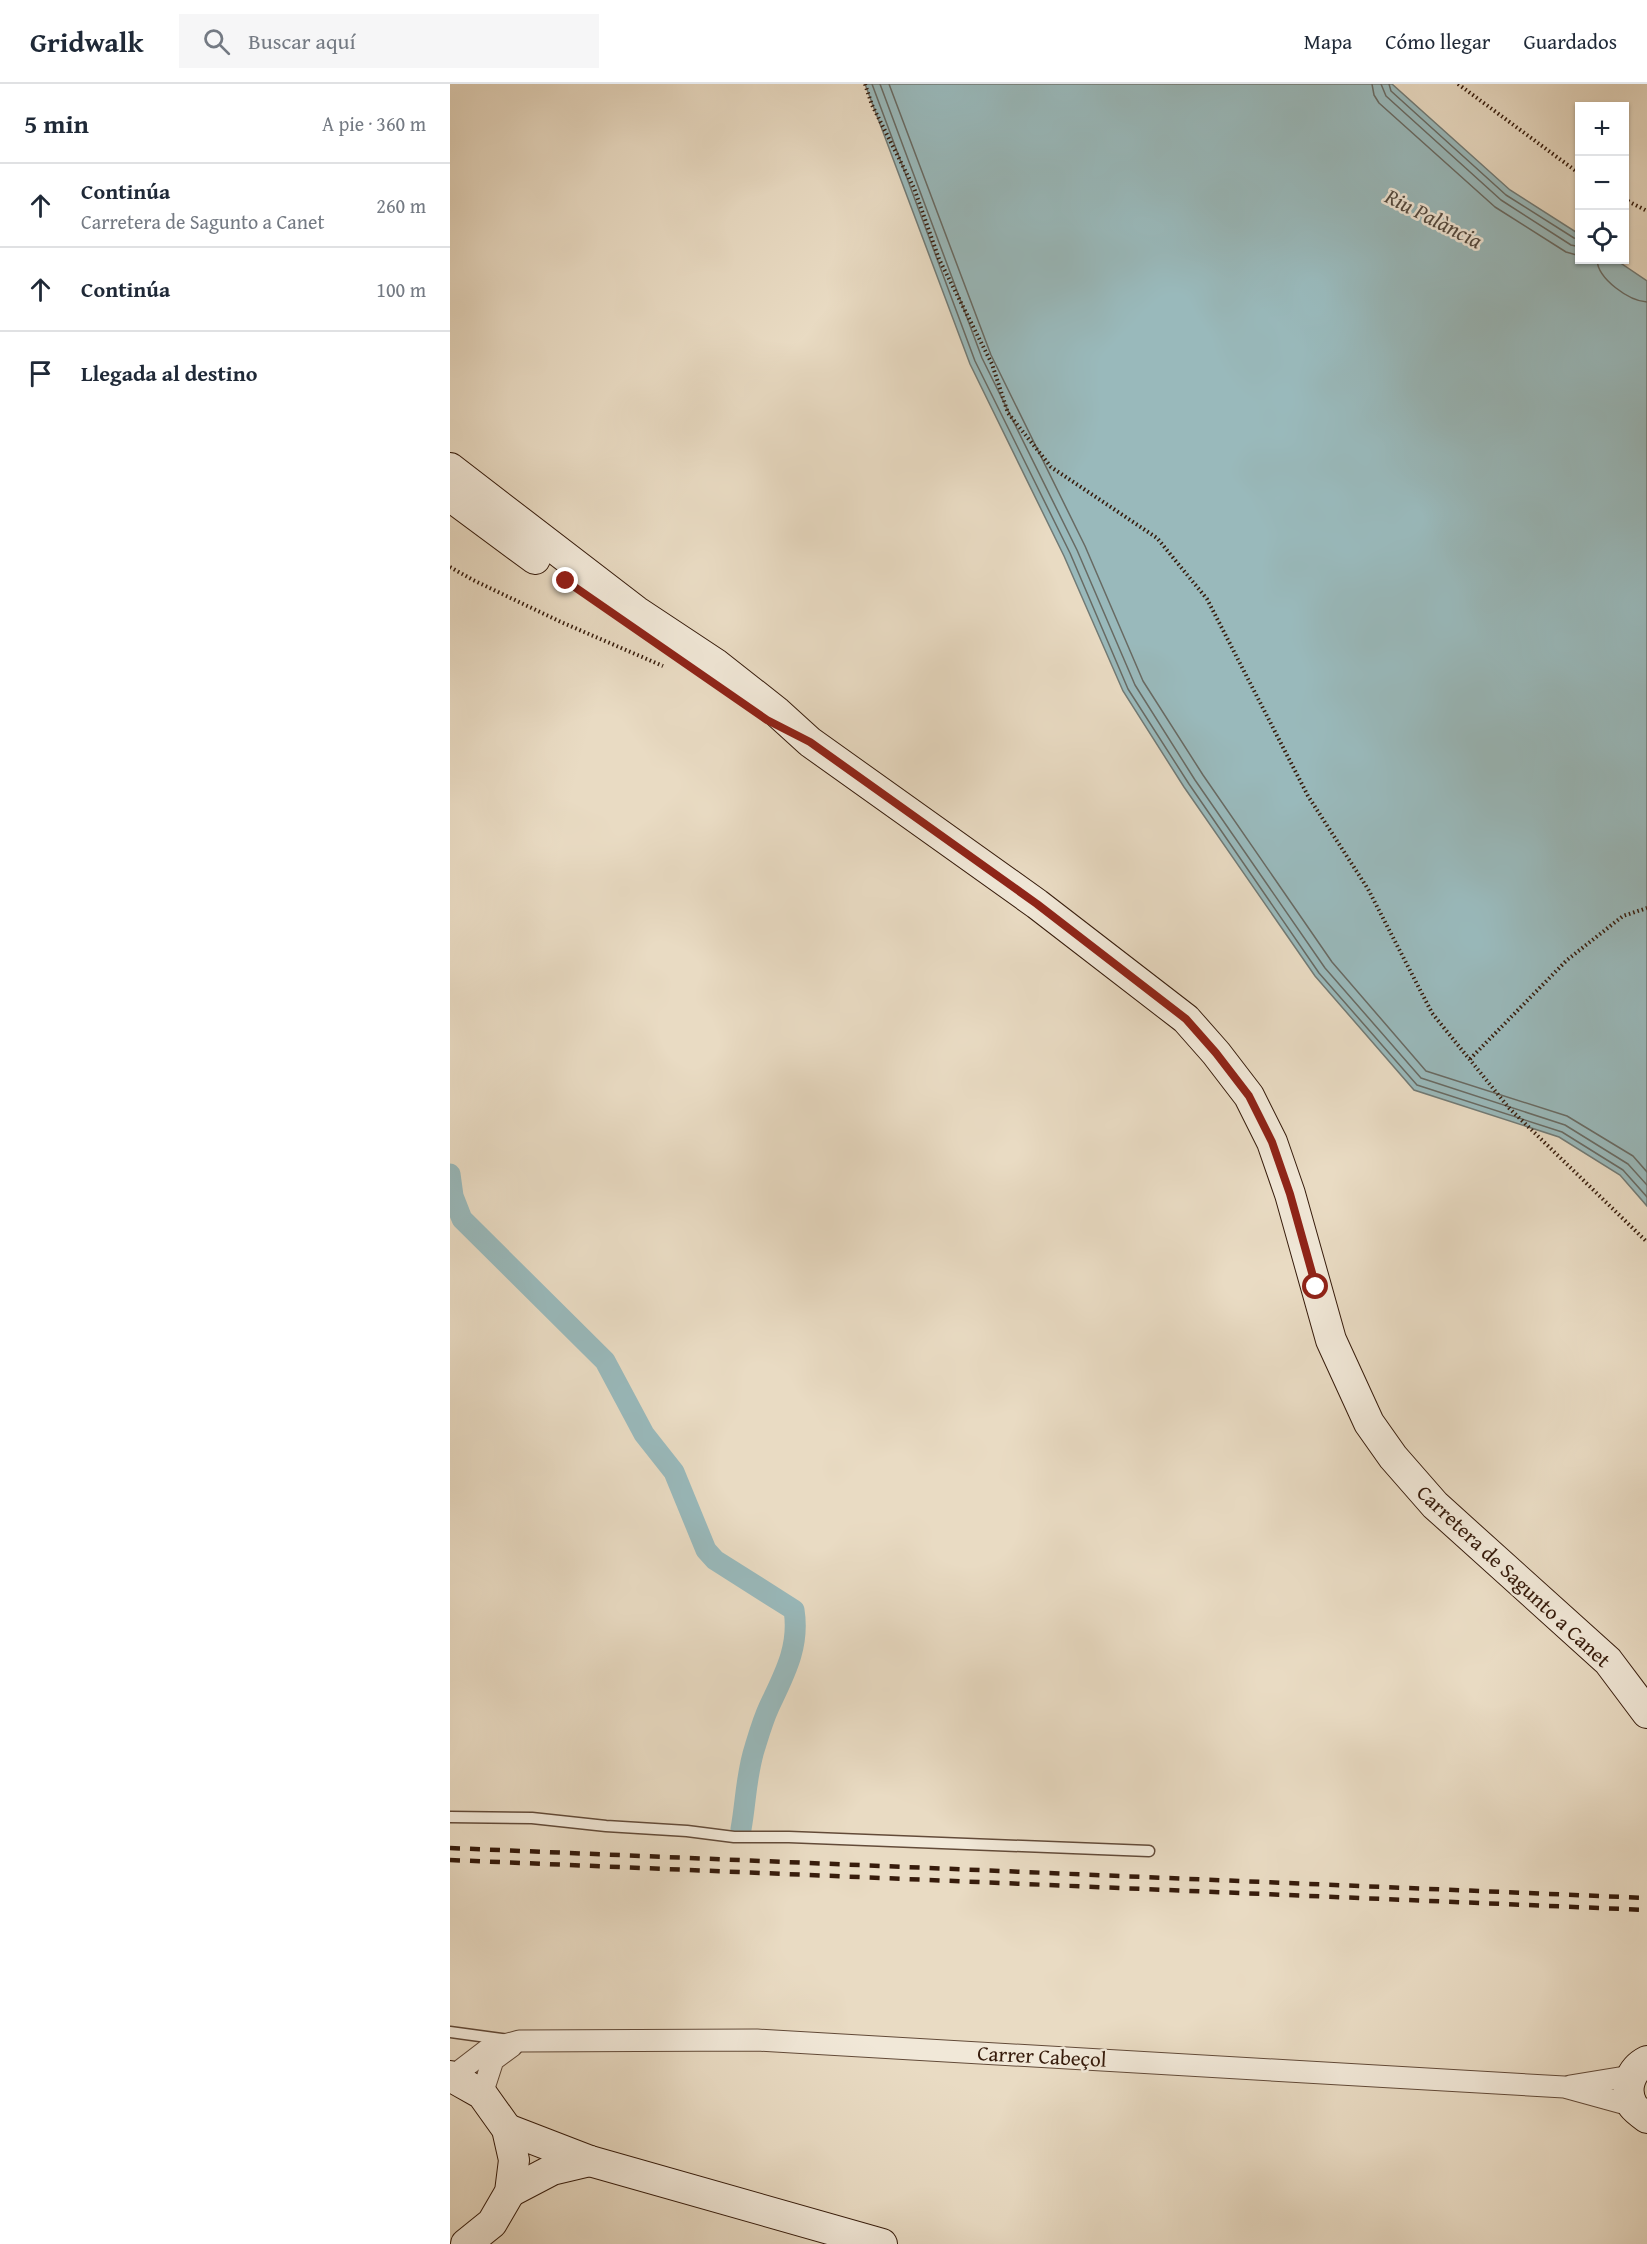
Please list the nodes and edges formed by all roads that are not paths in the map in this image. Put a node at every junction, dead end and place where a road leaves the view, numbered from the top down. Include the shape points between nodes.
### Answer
1 (450, 468) edge
2 (450, 480) edge
3 (450, 496) edge
4 (595, 579) junction
5 (810, 742) junction
6 (1647, 1713) edge
7 (450, 1817) edge
8 (1149, 1851) dead end
9 (450, 2032) edge
10 (519, 2042) junction
11 (1639, 2068) edge
12 (451, 2077) edge
13 (1564, 2087) junction
14 (482, 2094) junction
15 (1640, 2112) edge
16 (507, 2129) junction
17 (590, 2161) junction
18 (510, 2192) junction
19 (466, 2244) edge
20 (882, 2244) edge

1 - 4 main road
2 - 4 main road via 519,534
3 - 5 main road via 701,675 767,720
4 - 5 main road via 716,664
5 - 6 main road, Carretera de Sagunto a Canet via 1037,904 1186,1019 1216,1053 1249,1096 1272,1142 1331,1340 1370,1423 1393,1457 1435,1505 1608,1661
7 - 8 lane via 532,1818 734,1837
9 - 10 lane
10 - 12 street, Carrer Cabeçol via 487,2050
10 - 13 street, Carrer Cabeçol via 757,2040
10 - 14 street via 493,2060
11 - 13 street, Carrer Cabeçol
11 - 15 main road via 1628,2091
12 - 14 main road
13 - 15 street, Carrer Cabeçol
14 - 16 main road
16 - 17 main road
16 - 18 main road via 514,2160
17 - 18 main road via 552,2170
17 - 20 main road
18 - 19 main road via 492,2223

